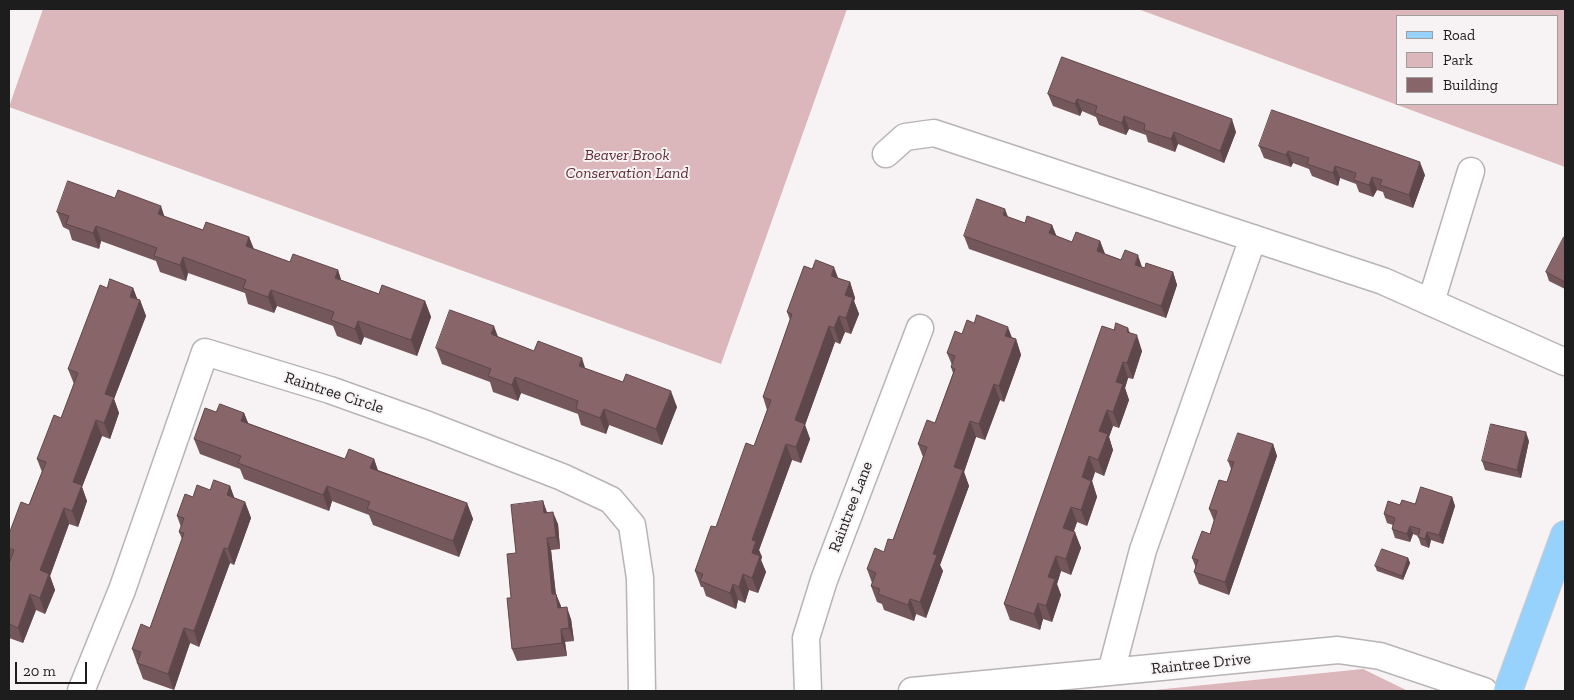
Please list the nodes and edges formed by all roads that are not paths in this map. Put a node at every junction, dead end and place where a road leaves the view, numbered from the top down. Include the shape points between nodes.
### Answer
1 (886, 154) dead end
2 (1471, 171) dead end
3 (1253, 238) junction
4 (1431, 302) junction
5 (920, 328) dead end
6 (1565, 362) edge
7 (1565, 535) edge
8 (1111, 672) junction
9 (81, 691) edge
10 (642, 691) edge
11 (808, 691) edge
12 (912, 691) edge
13 (1484, 691) edge
14 (1508, 691) edge

1 - 3 street via 905,137 934,133
2 - 4 street
3 - 4 street via 1383,281
3 - 8 street via 1143,550
4 - 6 street
5 - 11 street, Raintree Lane via 822,587 806,638
7 - 14 main road
8 - 12 street, Raintree Drive
8 - 13 street, Raintree Drive via 1338,650 1380,656
9 - 10 street, Raintree Circle via 122,590 206,352 330,390 428,425 562,476 611,500 632,525 640,578

